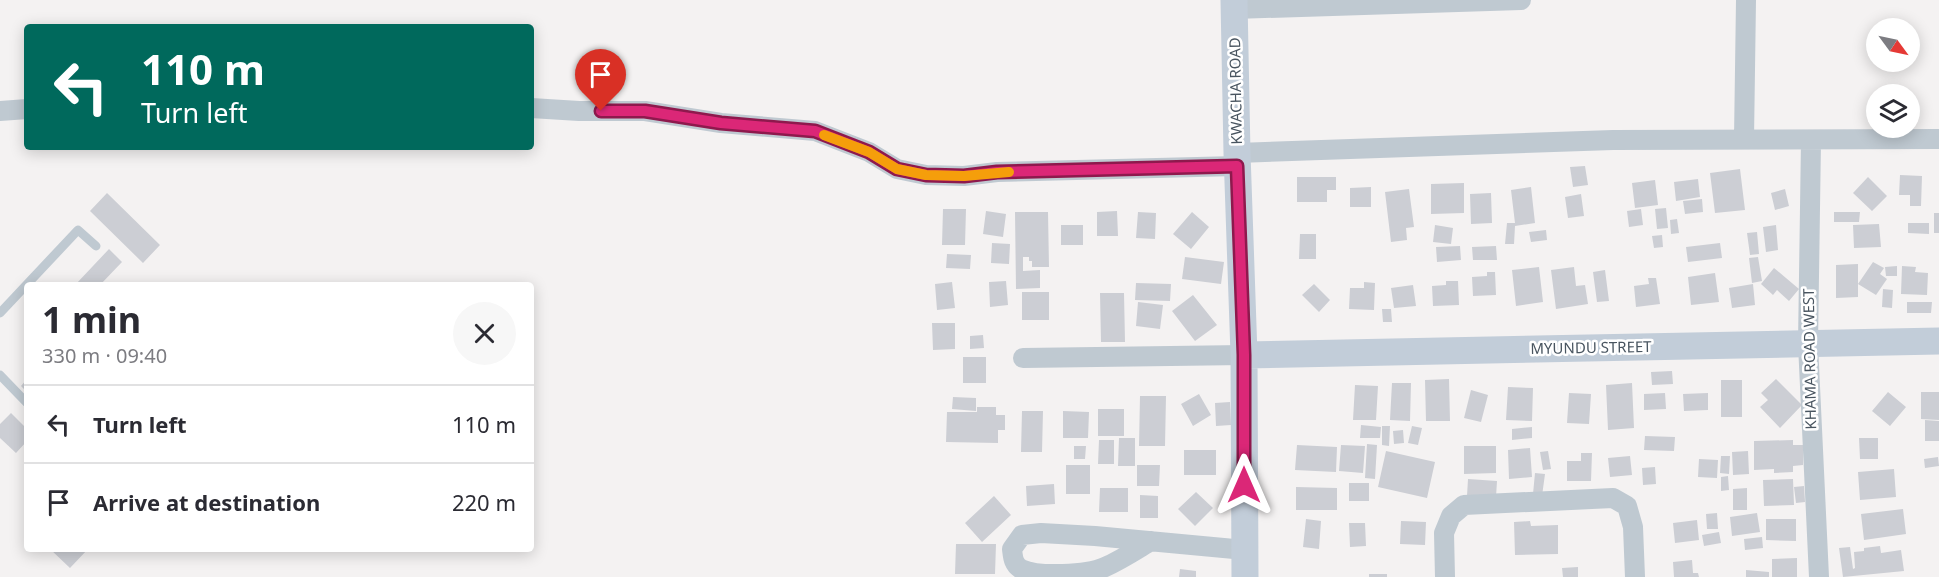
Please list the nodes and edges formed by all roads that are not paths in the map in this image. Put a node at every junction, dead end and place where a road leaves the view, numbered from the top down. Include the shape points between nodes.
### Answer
1 (1521, 0) edge
2 (1746, 0) edge
3 (1234, 4) edge
4 (534, 108) edge
5 (24, 109) edge
6 (0, 111) edge
7 (1744, 139) junction
8 (1939, 139) edge
9 (1811, 140) junction
10 (1237, 160) junction
11 (96, 246) dead end
12 (29, 282) edge
13 (24, 287) edge
14 (0, 313) edge
15 (1939, 341) edge
16 (1808, 344) junction
17 (1244, 355) junction
18 (1023, 358) dead end
19 (0, 375) edge
20 (24, 400) edge
21 (1151, 541) junction
22 (1245, 550) junction
23 (1245, 577) edge
24 (1445, 577) edge
25 (1635, 577) edge
26 (1819, 577) edge

1 - 3 street
2 - 7 street
3 - 10 street, KWACHA ROAD
4 - 10 street via 645,111 721,123 815,131 869,152 897,169 926,175
5 - 6 street
7 - 9 street
7 - 10 street via 1613,140
8 - 9 street
9 - 16 street, KHAMA ROAD WEST
10 - 17 street, KWACHA ROAD
11 - 12 lane via 78,230
13 - 14 lane
15 - 16 street, MYUNDU STREET
16 - 17 street, MYUNDU STREET
16 - 26 street, KHAMA ROAD WEST
17 - 18 street
17 - 22 street, KWACHA ROAD
19 - 20 lane
21 - 21 street via 1022,535 1012,549 1014,562 1022,570 1045,576 1103,568
21 - 22 street
22 - 23 street, KWACHA ROAD
24 - 25 street via 1444,533 1451,516 1464,505 1613,498 1627,506 1634,527

